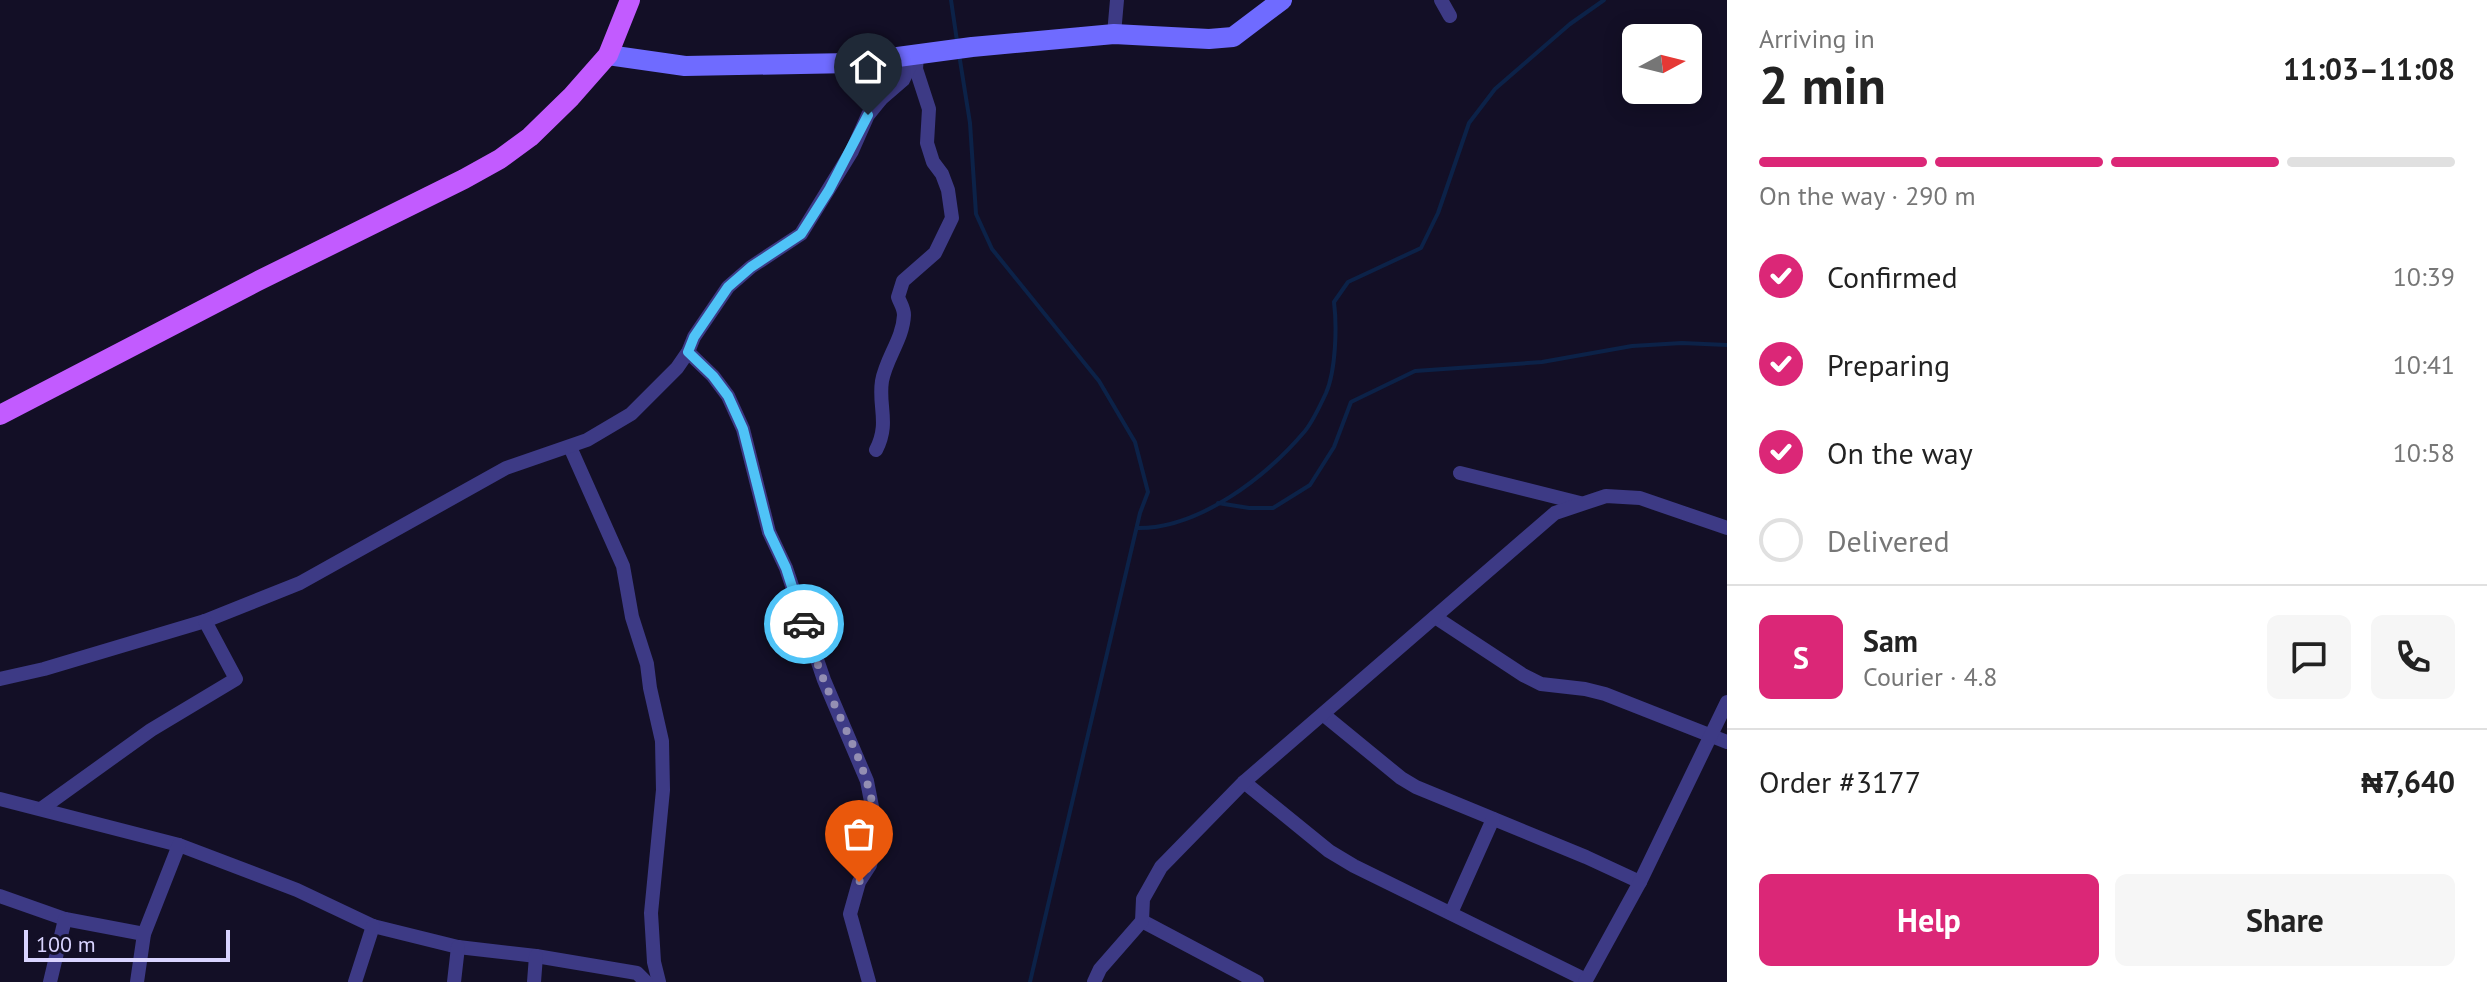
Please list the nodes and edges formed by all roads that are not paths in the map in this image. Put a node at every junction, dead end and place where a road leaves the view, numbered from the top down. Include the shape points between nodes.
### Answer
1 (630, 0) edge
2 (1117, 0) edge
3 (1282, 0) edge
4 (1441, 0) edge
5 (1450, 16) dead end
6 (1114, 34) junction
7 (608, 55) junction
8 (911, 56) junction
9 (853, 63) junction
10 (881, 99) junction
11 (688, 352) junction
12 (0, 415) edge
13 (570, 447) junction
14 (876, 450) dead end
15 (1460, 473) dead end
16 (1581, 503) junction
17 (1727, 528) edge
18 (1435, 617) junction
19 (205, 621) junction
20 (0, 679) edge
21 (1727, 702) edge
22 (1324, 715) junction
23 (1710, 735) junction
24 (1727, 742) edge
25 (1244, 782) junction
26 (0, 799) edge
27 (41, 809) junction
28 (1493, 819) junction
29 (179, 845) junction
30 (1640, 882) junction
31 (0, 896) edge
32 (1451, 913) junction
33 (65, 919) junction
34 (1142, 921) junction
35 (373, 926) junction
36 (144, 934) junction
37 (458, 947) junction
38 (536, 956) junction
39 (1586, 981) edge
40 (50, 982) edge
41 (137, 982) edge
42 (355, 982) edge
43 (454, 982) edge
44 (534, 982) edge
45 (646, 982) edge
46 (659, 982) edge
47 (869, 982) edge
48 (1094, 982) edge
49 (1257, 982) edge

1 - 7 main road
2 - 6 street
3 - 6 street via 1233,37
4 - 5 street
6 - 8 street
7 - 9 street via 685,66
7 - 12 main road via 530,137 500,159
8 - 9 street
8 - 10 street via 903,80
8 - 14 street via 929,109 927,143 948,190 952,218 935,253 903,281 898,297 904,316 881,385 884,422
9 - 10 street
10 - 11 street via 801,234 728,287
11 - 13 street via 631,414
11 - 47 street via 728,396 743,429 769,532 867,781 875,844 850,914
13 - 19 street via 506,468 300,583
13 - 46 street via 623,566 662,741 663,790 651,913
15 - 16 street
16 - 17 street via 1606,496 1640,498
16 - 18 street via 1555,513
18 - 22 street
18 - 23 street via 1541,684 1605,694
19 - 20 street
19 - 27 street via 236,679 151,730
21 - 23 street
22 - 25 street
22 - 28 street via 1401,778
23 - 24 street
23 - 30 street
25 - 32 street via 1329,851
25 - 34 street via 1161,867 1143,899
26 - 27 street
27 - 29 street
28 - 30 street
28 - 32 street
29 - 35 street
29 - 36 street
30 - 39 street
31 - 33 street
32 - 39 street
33 - 36 street
33 - 40 street
34 - 48 street
34 - 49 street
35 - 37 street
35 - 42 street
36 - 41 street
37 - 38 street
37 - 43 street
38 - 44 street
38 - 45 street via 637,973

